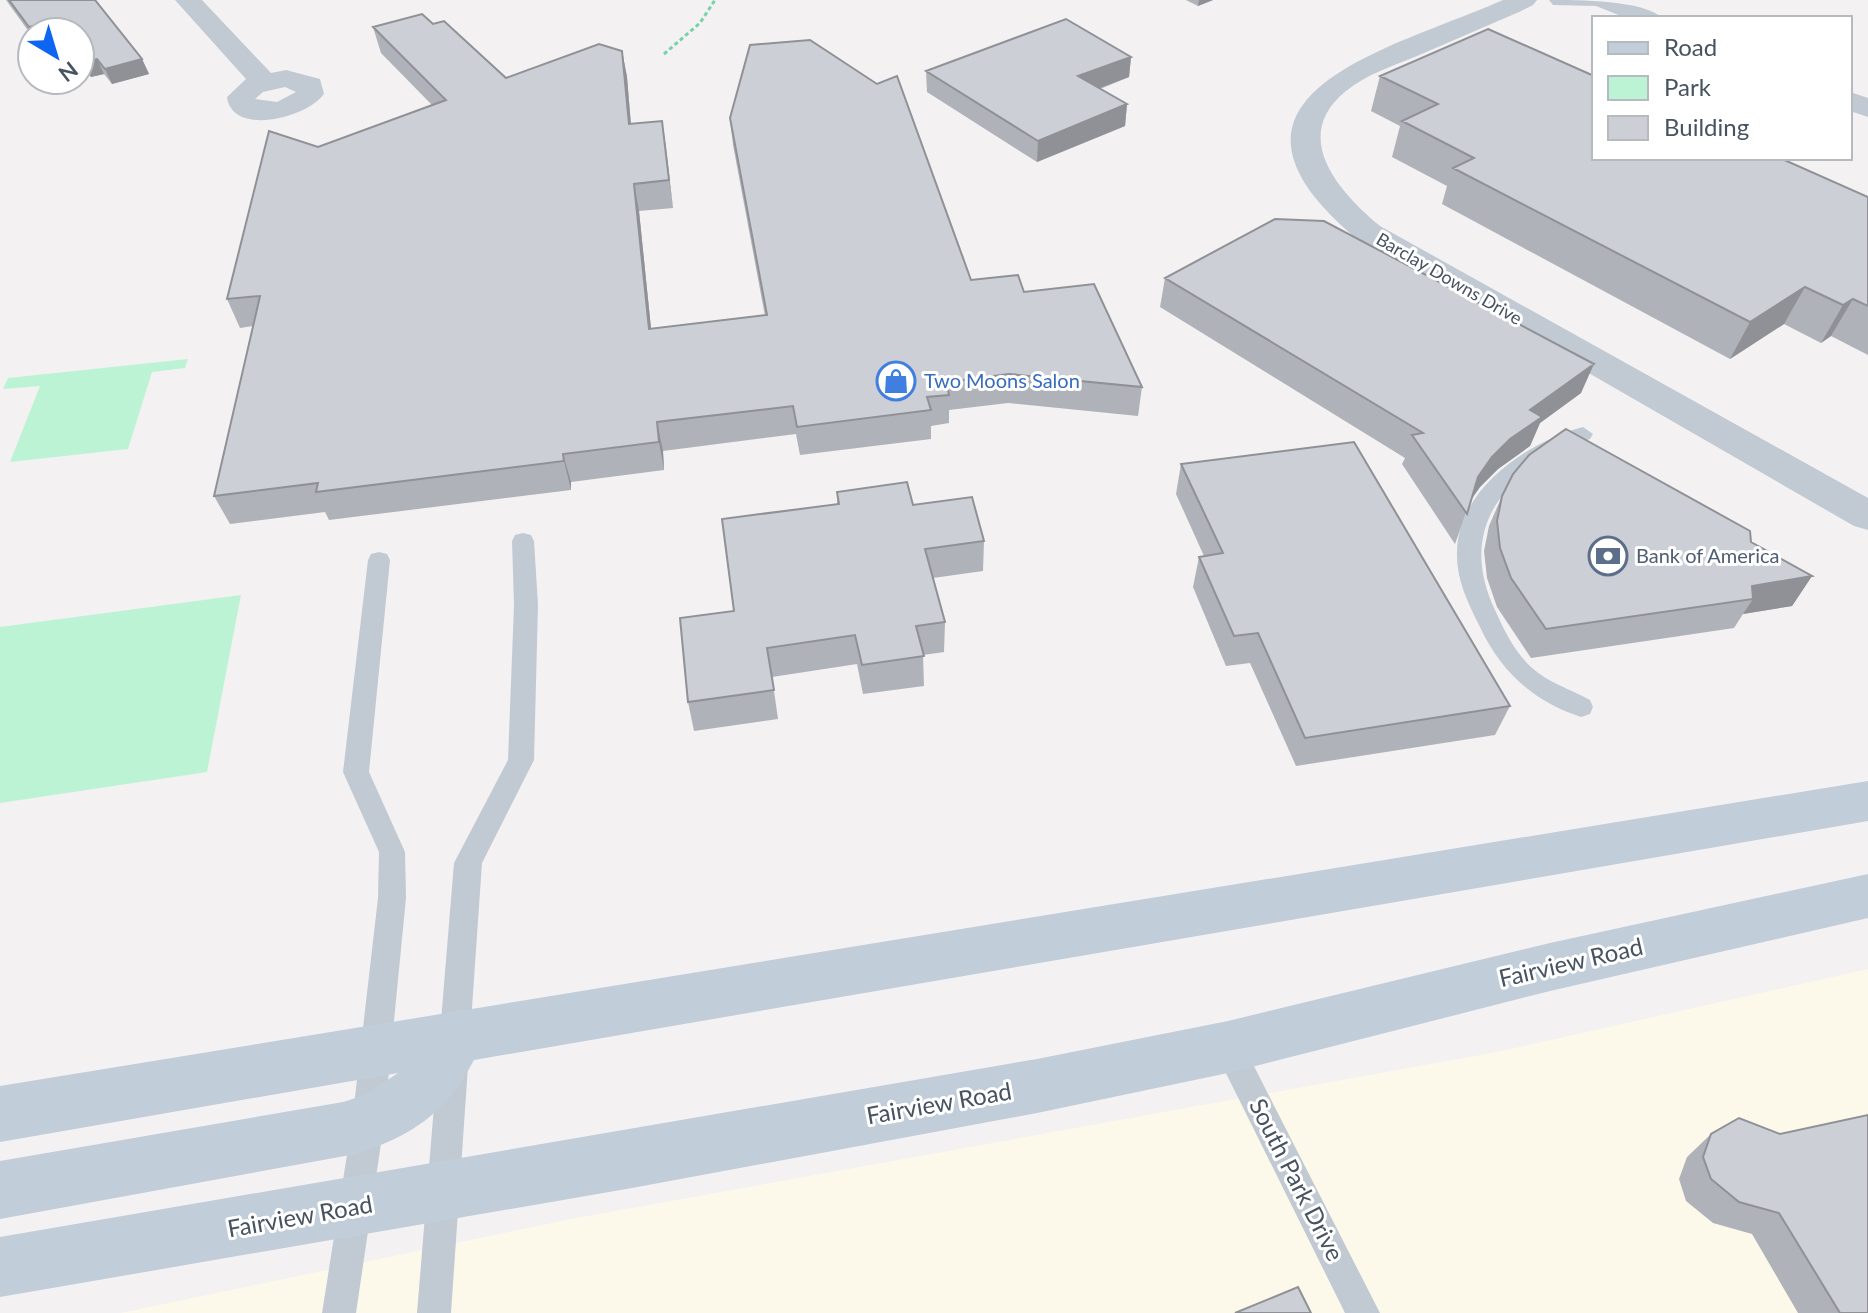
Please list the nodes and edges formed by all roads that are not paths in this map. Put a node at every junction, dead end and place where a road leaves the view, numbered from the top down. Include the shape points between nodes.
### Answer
1 (188, 0) edge
2 (1524, 0) edge
3 (1562, 0) edge
4 (1590, 0) edge
5 (1604, 0) edge
6 (1644, 16) edge
7 (264, 82) dead end
8 (1583, 434) edge
9 (1868, 516) edge
10 (523, 541) dead end
11 (379, 560) dead end
12 (1581, 707) dead end
13 (1868, 801) edge
14 (1868, 896) edge
15 (457, 1038) junction
16 (1228, 1047) junction
17 (375, 1053) junction
18 (0, 1114) edge
19 (368, 1123) junction
20 (0, 1190) edge
21 (444, 1192) junction
22 (356, 1207) junction
23 (0, 1267) edge
24 (339, 1313) edge
25 (434, 1313) edge
26 (1363, 1313) edge

1 - 7 street
2 - 9 street, Barclay Downs Drive via 1357,72 1330,91 1307,124 1305,141 1312,168 1332,201 1369,233
3 - 4 street
5 - 6 street
8 - 12 lane via 1542,449 1497,485 1475,525 1469,560 1482,607 1513,663 1537,684
10 - 15 lane via 522,751 515,776 468,863
11 - 17 lane via 356,760 359,784 392,852
13 - 15 main road
14 - 16 main road, Fairview Road
15 - 17 main road
15 - 19 main road via 419,1092
15 - 21 lane
16 - 21 main road, Fairview Road
16 - 26 lane, South Park Drive
17 - 18 main road
17 - 19 lane
19 - 20 main road
19 - 22 lane
21 - 22 main road, Fairview Road
21 - 25 lane
22 - 23 main road, Fairview Road
22 - 24 lane

